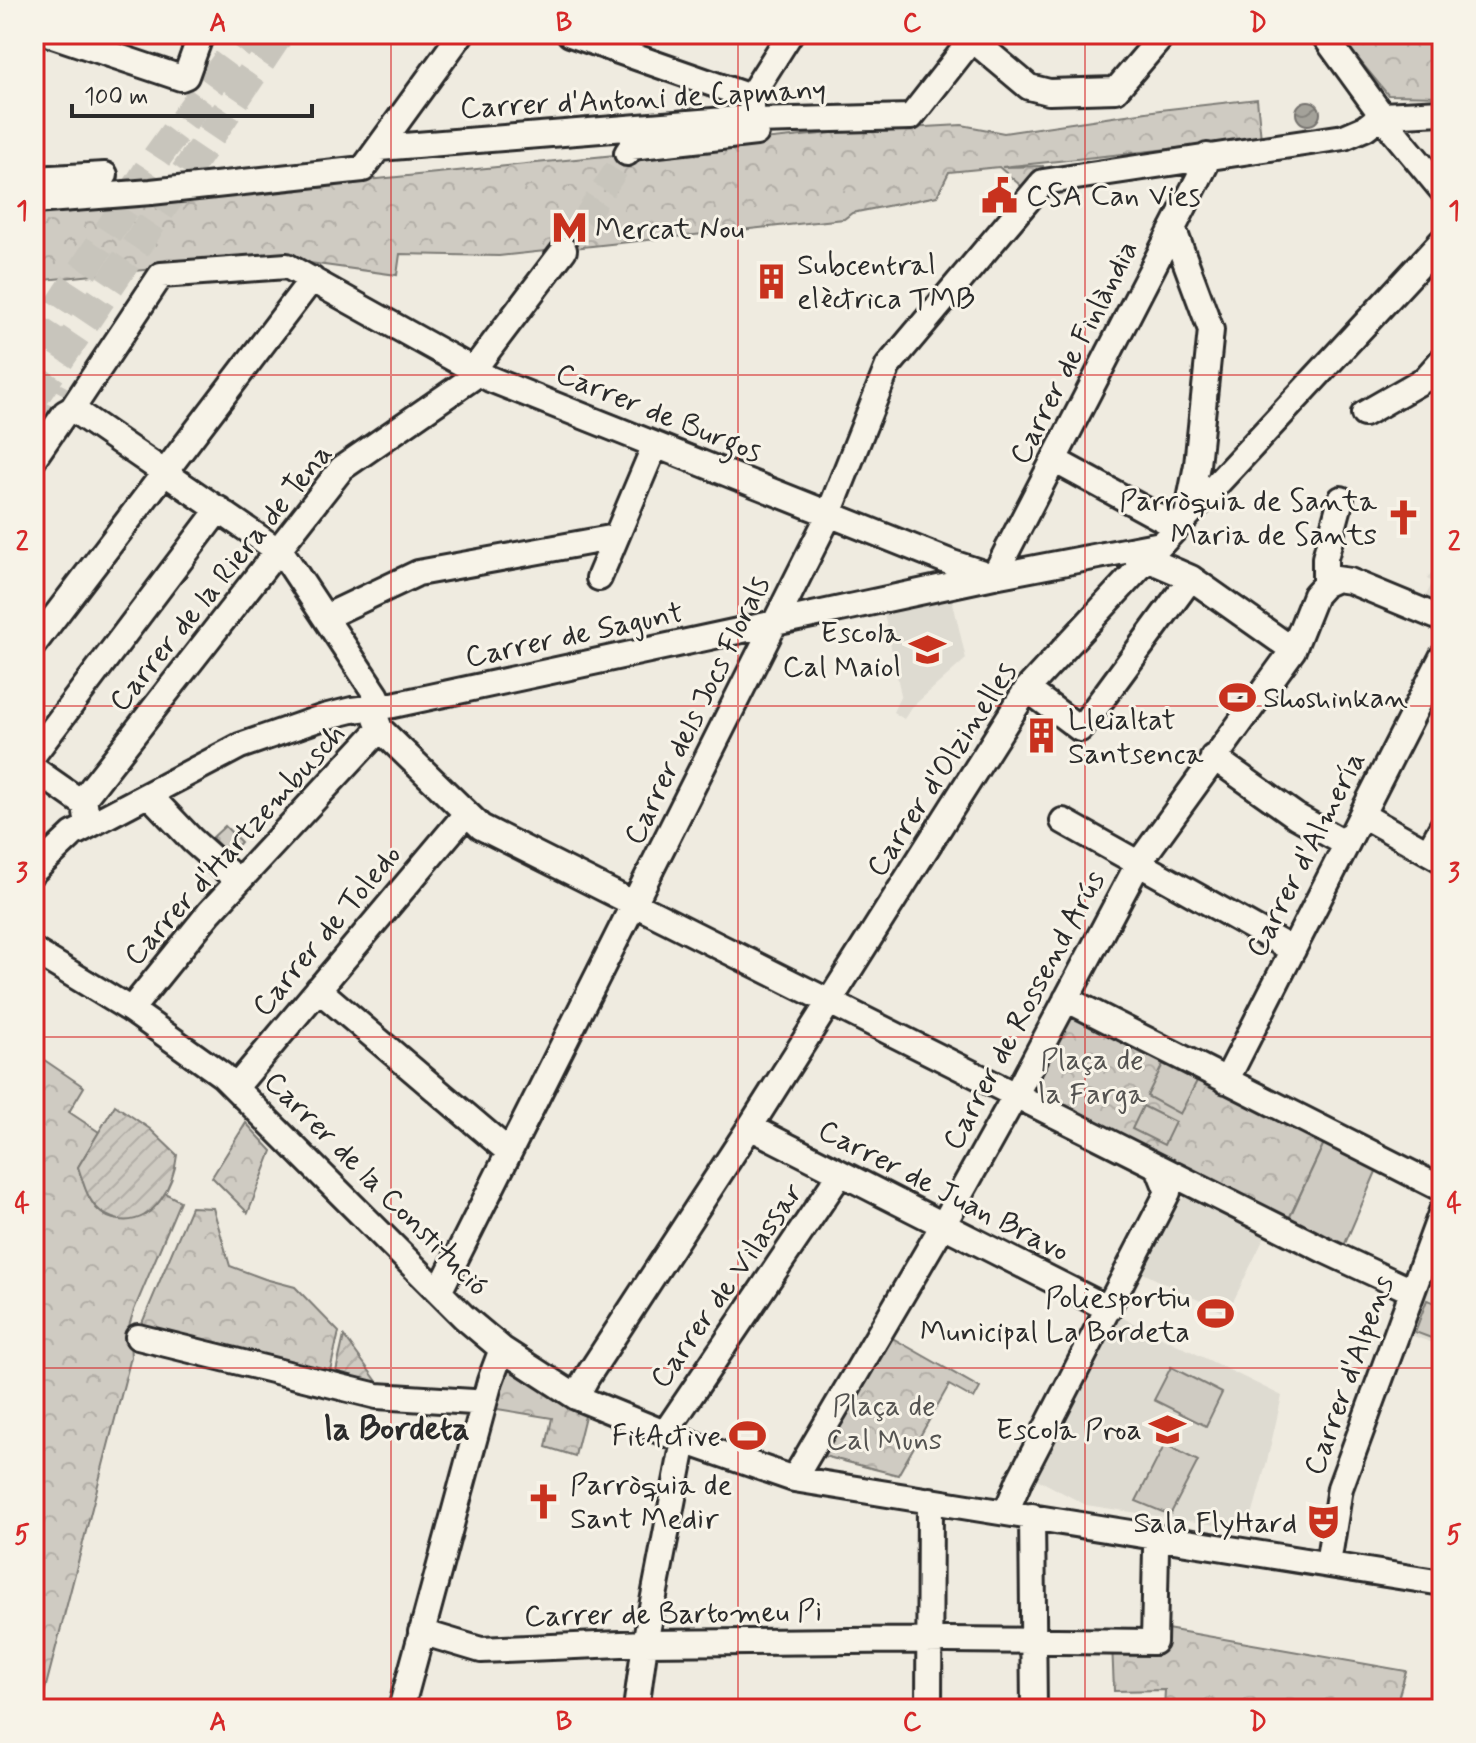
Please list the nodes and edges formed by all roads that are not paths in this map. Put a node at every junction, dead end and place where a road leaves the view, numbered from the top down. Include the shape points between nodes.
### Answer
1 (50, 34) edge
2 (201, 34) edge
3 (461, 34) edge
4 (570, 34) edge
5 (790, 34) edge
6 (1164, 34) edge
7 (1324, 35) edge
8 (971, 36) edge
9 (750, 97) junction
10 (1442, 112) edge
11 (1382, 115) junction
12 (756, 127) junction
13 (379, 148) junction
14 (627, 153) tunnel mouth
15 (1207, 156) junction
16 (105, 175) dead end
17 (34, 179) edge
18 (1442, 190) edge
19 (34, 201) edge
20 (1173, 228) junction
21 (1442, 241) edge
22 (564, 250) tunnel mouth
23 (312, 279) junction
24 (1429, 365) edge
25 (473, 371) junction
26 (72, 409) junction
27 (1364, 414) dead end
28 (655, 445) junction
29 (34, 458) edge
30 (1054, 460) junction
31 (164, 473) junction
32 (1341, 499) dead end
33 (219, 509) junction
34 (829, 514) junction
35 (616, 537) junction
36 (1168, 537) junction
37 (279, 551) junction
38 (994, 576) junction
39 (599, 578) dead end
40 (1191, 578) junction
41 (1325, 584) junction
42 (325, 617) junction
43 (1442, 619) edge
44 (772, 626) junction
45 (35, 645) edge
46 (1293, 650) junction
47 (1442, 657) edge
48 (1027, 689) junction
49 (376, 719) junction
50 (34, 754) edge
51 (1213, 757) junction
52 (34, 769) edge
53 (152, 798) dead end
54 (466, 814) junction
55 (86, 815) junction
56 (1362, 815) junction
57 (1063, 821) dead end
58 (1442, 827) edge
59 (1346, 844) junction
60 (1435, 856) edge
61 (1138, 864) junction
62 (34, 871) edge
63 (238, 881) junction
64 (634, 905) junction
65 (1293, 950) junction
66 (34, 951) edge
67 (318, 989) junction
68 (1066, 999) junction
69 (137, 1002) dead end
70 (829, 1002) junction
71 (1226, 1081) junction
72 (236, 1087) junction
73 (1016, 1094) junction
74 (750, 1127) junction
75 (508, 1151) junction
76 (1158, 1167) junction
77 (840, 1174) junction
78 (1442, 1189) edge
79 (1442, 1211) edge
80 (943, 1225) junction
81 (1412, 1291) junction
82 (439, 1292) junction
83 (1109, 1309) junction
84 (138, 1337) dead end
85 (502, 1349) junction
86 (576, 1397) junction
87 (473, 1402) dead end
88 (674, 1437) junction
89 (794, 1479) junction
90 (930, 1500) junction
91 (1006, 1512) junction
92 (1032, 1516) junction
93 (1156, 1549) dead end
94 (1328, 1564) junction
95 (1442, 1583) edge
96 (421, 1632) junction
97 (929, 1641) junction
98 (1033, 1641) junction
99 (645, 1643) junction
100 (401, 1709) edge
101 (636, 1709) edge
102 (929, 1709) edge
103 (1034, 1709) edge

1 - 2 street via 181,78
3 - 13 street
4 - 9 street
5 - 9 street
6 - 8 street via 1116,90 1049,92 1029,87
7 - 11 street
8 - 12 street, Carrer d'Antoni de Capmany via 911,117
9 - 12 street
10 - 11 street
11 - 15 street via 1344,137
11 - 18 street
12 - 13 street, Carrer d'Antoni de Capmany via 750,118
12 - 14 street via 631,147
13 - 19 street via 363,169
15 - 20 street, Carrer de Finlàndia
15 - 34 street, Carrer dels Jocs Florals via 1043,182 888,366
16 - 17 street
20 - 30 street, Carrer de Finlàndia
20 - 36 street via 1211,330 1197,465
21 - 36 street, Carrer d'Olzinelles
22 - 25 street, Carrer de la Riera de Tena
23 - 25 street, Carrer de Burgos
23 - 26 street via 287,266 161,275
23 - 31 street
24 - 27 street
25 - 28 street, Carrer de Burgos
25 - 37 street, Carrer de la Riera de Tena via 472,378 342,468
26 - 29 street
26 - 31 street
28 - 34 street, Carrer de Burgos
28 - 35 street
30 - 36 street
30 - 38 street, Carrer de Finlàndia
31 - 33 street
31 - 45 street
32 - 41 street via 1325,558
33 - 37 street
33 - 50 street
34 - 38 street, Carrer de Burgos
34 - 44 street, Carrer dels Jocs Florals
35 - 39 street
35 - 42 street via 418,573
36 - 38 street, Carrer de Sagunt
36 - 40 street
36 - 48 street, Carrer d'Olzinelles
37 - 42 street
37 - 55 street, Carrer de la Riera de Tena via 84,798
38 - 44 street, Carrer de Sagunt
40 - 46 street
40 - 48 street via 1080,729
41 - 43 street via 1350,581
41 - 46 street, Carrer de Rossend Arús via 1315,595
42 - 49 street via 377,696
44 - 49 street, Carrer de Sagunt
44 - 64 street, Carrer dels Jocs Florals
46 - 51 street, Carrer de Rossend Arús
47 - 56 street, Carrer d'Almería
48 - 70 street, Carrer d'Olzinelles
49 - 54 street
49 - 55 street, Carrer de Sagunt via 352,710 301,723
49 - 63 street, Carrer d'Hartzembusch
51 - 59 street
51 - 61 street, Carrer de Rossend Arús
52 - 55 street
53 - 63 street
54 - 64 street via 481,827
54 - 67 street, Carrer de Toledo
55 - 62 street, Carrer de Sagunt
56 - 59 street, Carrer d'Almería
56 - 60 street
57 - 61 street
58 - 60 street
59 - 65 street, Carrer d'Almería
61 - 65 street
61 - 68 street, Carrer de Rossend Arús
63 - 69 street, Carrer d'Hartzembusch
64 - 70 street
64 - 75 street, Carrer dels Jocs Florals
65 - 71 street, Carrer d'Almería
66 - 72 street, Carrer de la Constitució via 192,1051
67 - 72 street, Carrer de Toledo
67 - 75 street
68 - 71 street
68 - 73 street, Carrer de Rossend Arús
70 - 73 street
70 - 74 street, Carrer d'Olzinelles
71 - 78 street
72 - 82 street, Carrer de la Constitució
73 - 76 street
73 - 80 street, Carrer de Rossend Arús
74 - 77 street, Carrer de Juan Bravo
74 - 86 street, Carrer d'Olzinelles
75 - 82 street, Carrer dels Jocs Florals
76 - 81 street
76 - 83 street via 1168,1192
77 - 80 street, Carrer de Juan Bravo
77 - 88 street, Carrer de Vilassar
79 - 81 street, Carrer d'Alpens
80 - 83 street, Carrer de Juan Bravo
80 - 89 street, Carrer de Rossend Arús
81 - 94 street, Carrer d'Alpens via 1340,1488
82 - 85 street, Carrer de la Constitució
83 - 91 street
84 - 87 street via 377,1396
85 - 86 street, Carrer de la Constitució
85 - 96 street
86 - 88 street, Carrer de la Constitució
88 - 89 street, Carrer de la Constitució
88 - 99 street
89 - 90 street, Carrer de la Constitució
90 - 91 street, Carrer de la Constitució
90 - 97 street
91 - 92 street, Carrer de la Constitució
92 - 94 street, Carrer de la Constitució
92 - 98 street
93 - 98 street, Carrer de Bartomeu Pi via 1154,1642
94 - 95 street, Carrer de la Constitució
96 - 99 street, Carrer de Bartomeu Pi via 481,1650
96 - 100 street
97 - 98 street, Carrer de Bartomeu Pi
97 - 99 street, Carrer de Bartomeu Pi
97 - 102 street
98 - 103 street
99 - 101 street

